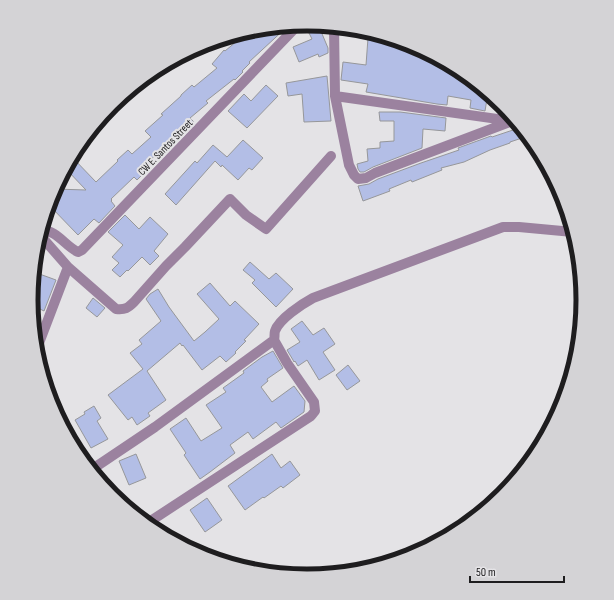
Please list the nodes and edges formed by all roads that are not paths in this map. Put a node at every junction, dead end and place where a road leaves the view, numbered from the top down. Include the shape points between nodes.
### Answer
1 (291, 32) edge
2 (334, 33) edge
3 (335, 96) junction
4 (506, 120) edge
5 (509, 123) edge
6 (331, 156) dead end
7 (47, 231) edge
8 (567, 231) edge
9 (45, 240) edge
10 (68, 267) junction
11 (41, 339) edge
12 (274, 340) junction
13 (96, 466) edge
14 (152, 520) edge

1 - 7 street, CW E. Santos Street via 82,250 73,250 51,231
2 - 3 street
3 - 4 street
3 - 5 street via 349,165 358,179
6 - 10 street via 266,229 246,215 230,199 134,302 123,310 116,309
8 - 12 street via 503,227 312,298 283,319 275,330
9 - 10 street
10 - 11 street
12 - 13 street
12 - 14 street via 314,402 315,411

